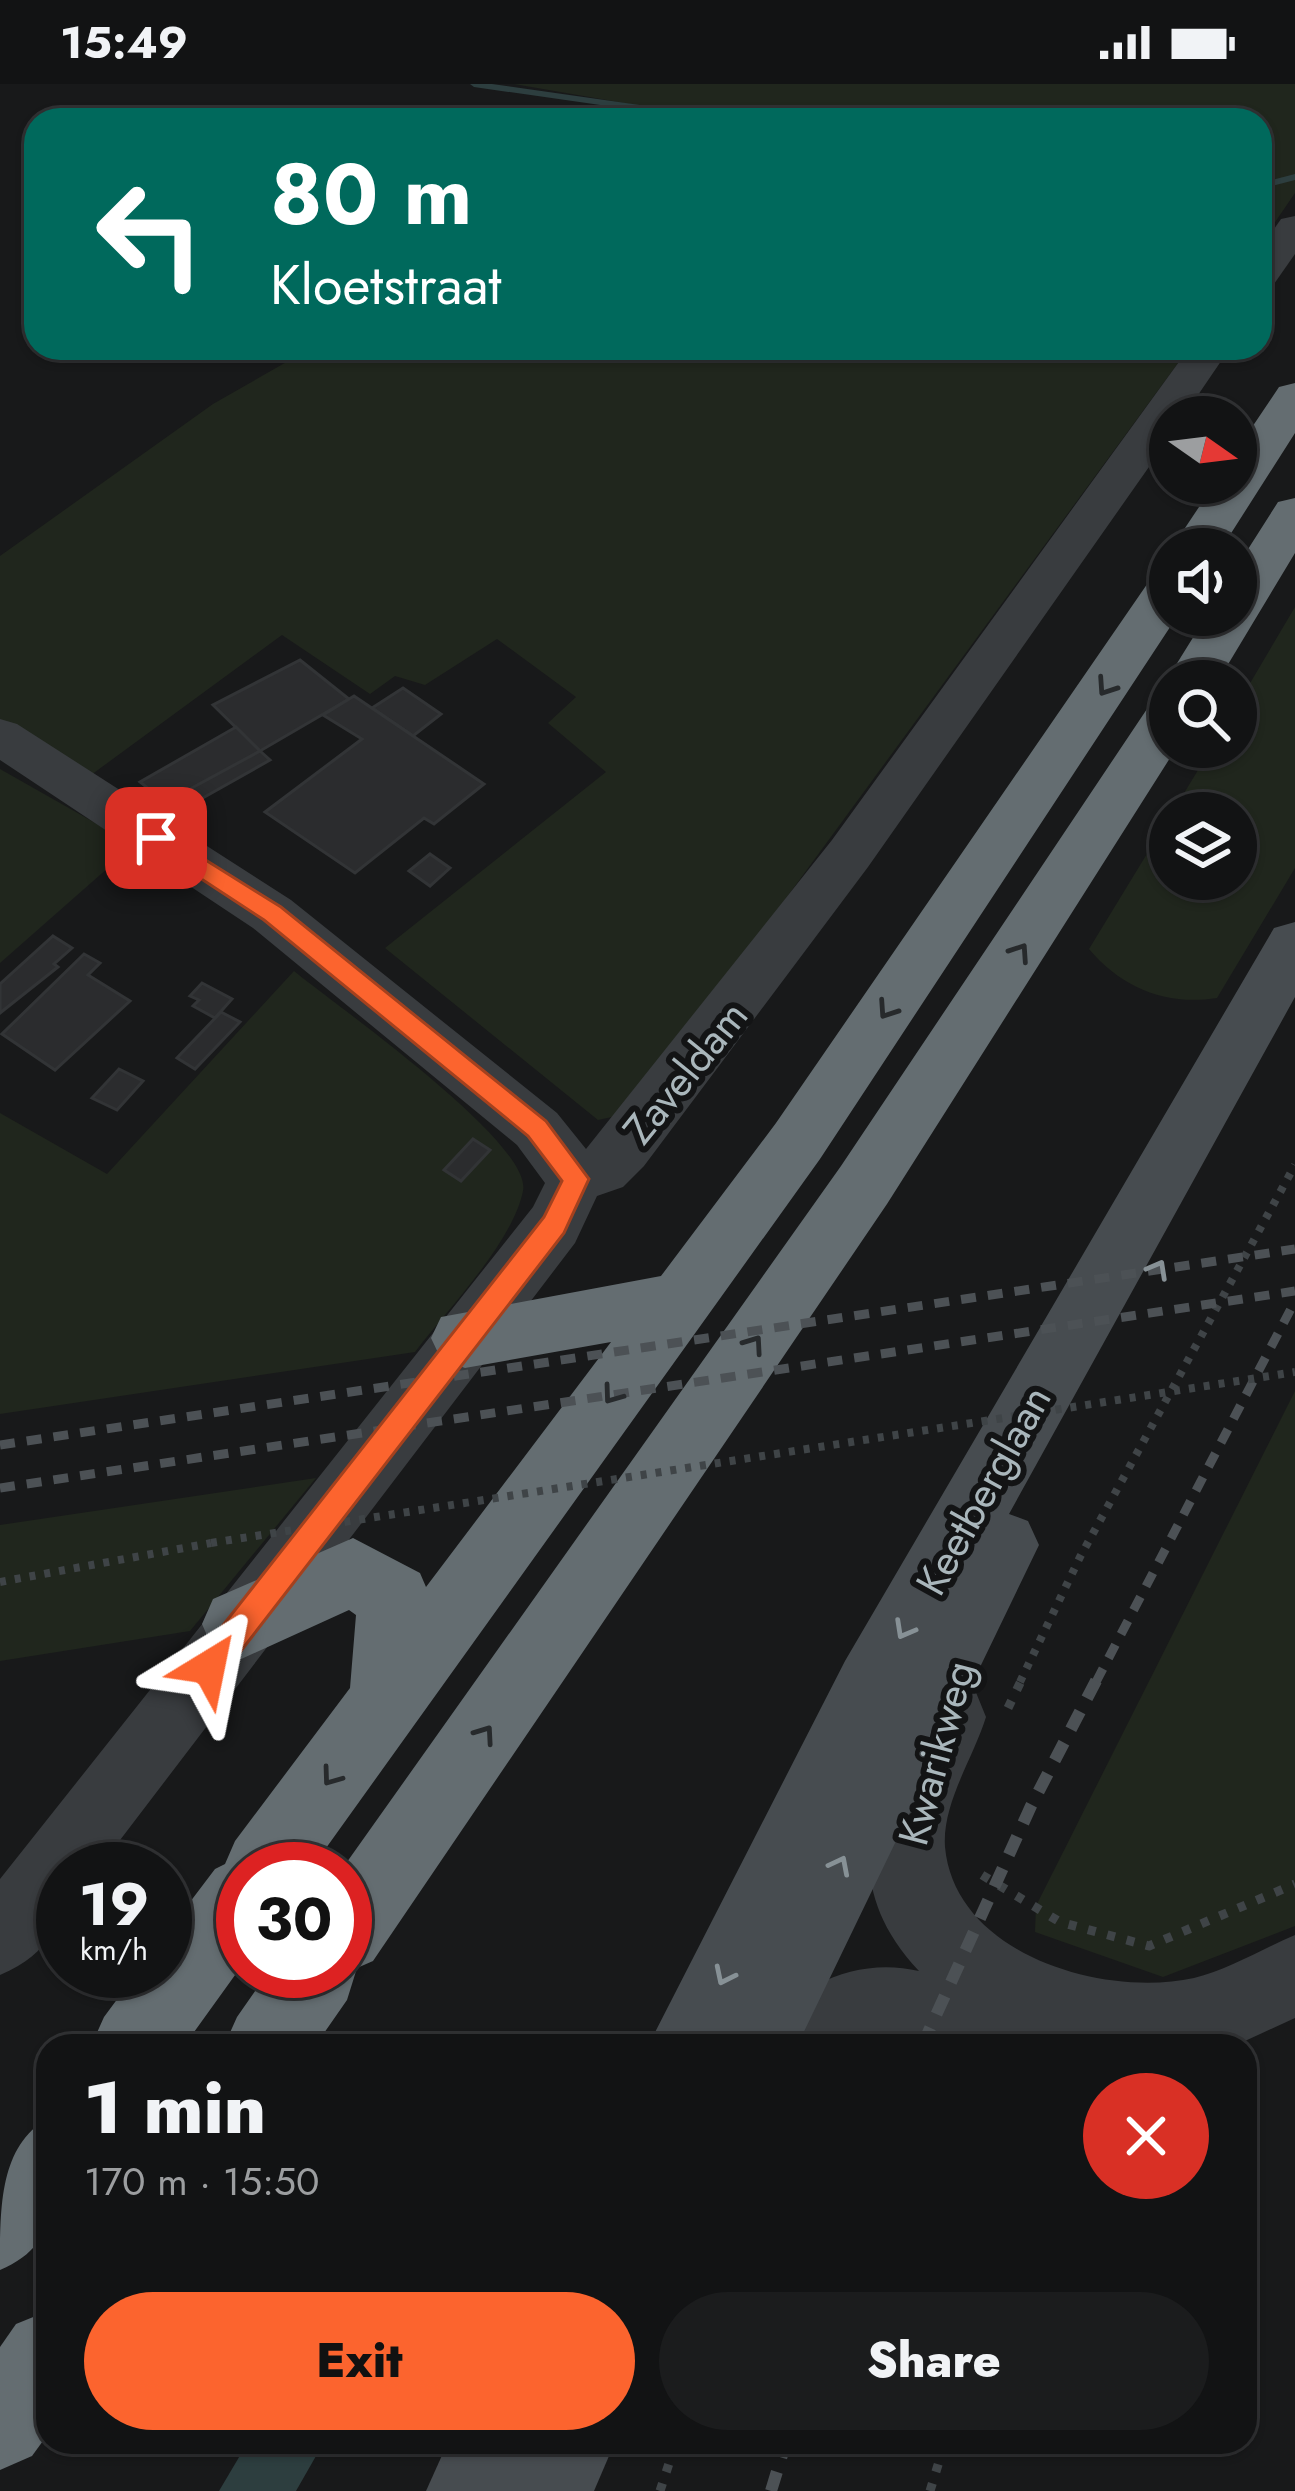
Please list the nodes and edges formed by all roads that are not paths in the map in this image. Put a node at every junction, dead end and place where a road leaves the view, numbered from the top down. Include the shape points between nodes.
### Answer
1 (1295, 227) edge
2 (1272, 259) edge
3 (1202, 360) edge
4 (1295, 397) edge
5 (1295, 513) edge
6 (1210, 528) edge
7 (1257, 575) edge
8 (1149, 620) edge
9 (0, 736) edge
10 (1149, 748) edge
11 (1295, 944) edge
12 (1295, 1024) edge
13 (576, 1179) junction
14 (681, 1301) junction
15 (465, 1338) junction
16 (977, 1591) junction
17 (239, 1624) junction
18 (387, 1701) junction
19 (283, 1842) edge
20 (372, 1894) edge
21 (216, 1934) edge
22 (0, 1938) edge
23 (1295, 1976) edge
24 (299, 1998) edge
25 (142, 2034) edge
26 (274, 2034) edge
27 (696, 2034) edge
28 (759, 2034) edge
29 (817, 2034) edge
30 (992, 2034) edge
31 (1144, 2034) edge
32 (36, 2177) edge
33 (0, 2226) edge
34 (36, 2373) edge
35 (0, 2424) edge
36 (491, 2454) edge
37 (563, 2454) edge
38 (473, 2491) edge
39 (546, 2491) edge

1 - 2 street
3 - 13 street, Zaveldam via 782,949 624,1149 603,1170
4 - 6 highway
5 - 7 highway
8 -> 14 highway
9 - 13 street via 272,914 537,1129
20 -> 10 highway via 850,1204
11 -> 27 main road, Keetberglaan via 872,1687
16 -> 12 main road, Keetberglaan
13 - 15 street, Zaveldam via 554,1225
14 - 15 highway
14 -> 18 highway
15 - 17 street, Zaveldam
28 -> 16 main road, Keetberglaan
16 - 31 street, Kwarikweg via 944,1732 905,1841 909,1880 935,1930 986,1976 1013,1993
17 - 18 highway via 353,1572 394,1598
17 - 22 street, Zaveldam via 172,1722
18 -> 19 highway
21 - 25 highway
23 - 31 street, Kwarikweg
24 - 26 highway
29 - 30 street via 834,2019 903,2004
32 - 33 highway
34 - 35 highway
36 - 38 main road
37 - 39 main road

